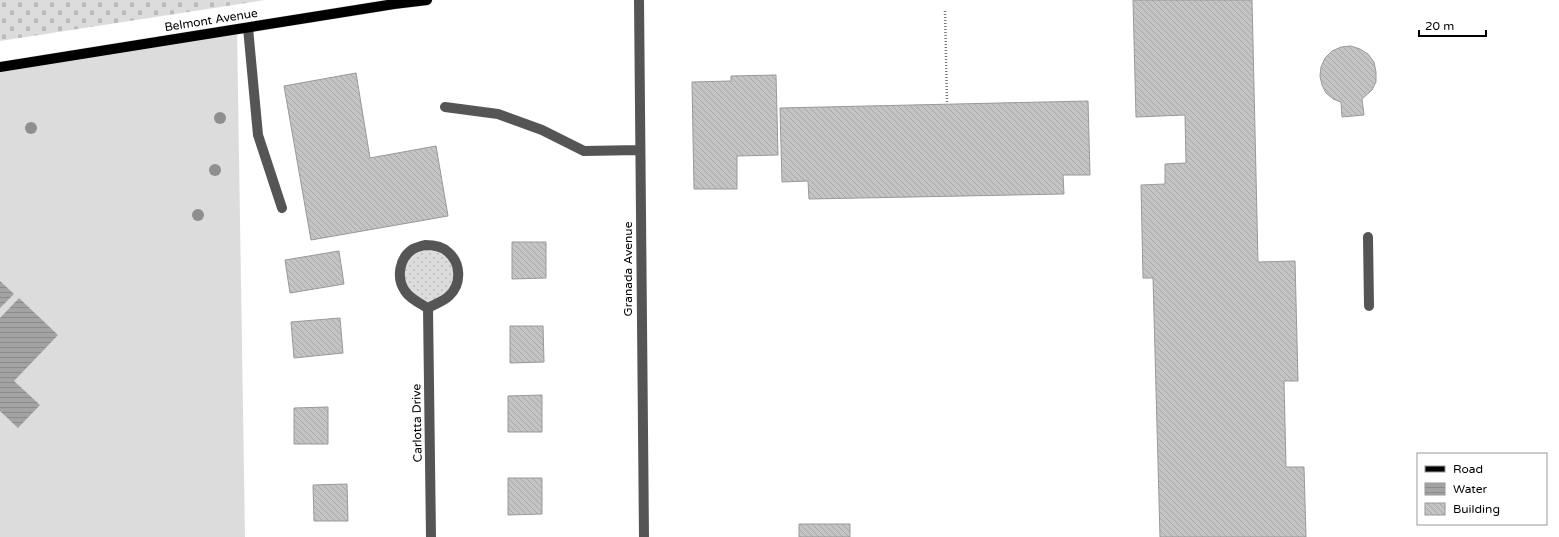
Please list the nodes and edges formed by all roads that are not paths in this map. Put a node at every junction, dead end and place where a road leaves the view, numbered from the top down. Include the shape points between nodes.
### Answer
1 (426, 0) edge
2 (638, 0) edge
3 (248, 28) junction
4 (0, 67) edge
5 (445, 107) dead end
6 (640, 150) junction
7 (282, 208) dead end
8 (1368, 237) dead end
9 (1368, 306) dead end
10 (428, 308) junction
11 (431, 537) edge
12 (644, 537) edge

1 - 3 main road, Belmont Avenue
2 - 6 street, Granada Avenue
3 - 4 main road, Belmont Avenue
3 - 7 street via 258,135
5 - 6 street via 498,114 542,130 584,151
6 - 12 street, Granada Avenue
8 - 9 street
10 - 10 street via 450,295 459,273 456,261 448,251 437,246 425,245 413,249 404,257 400,281 406,292
10 - 11 street, Carlotta Drive

